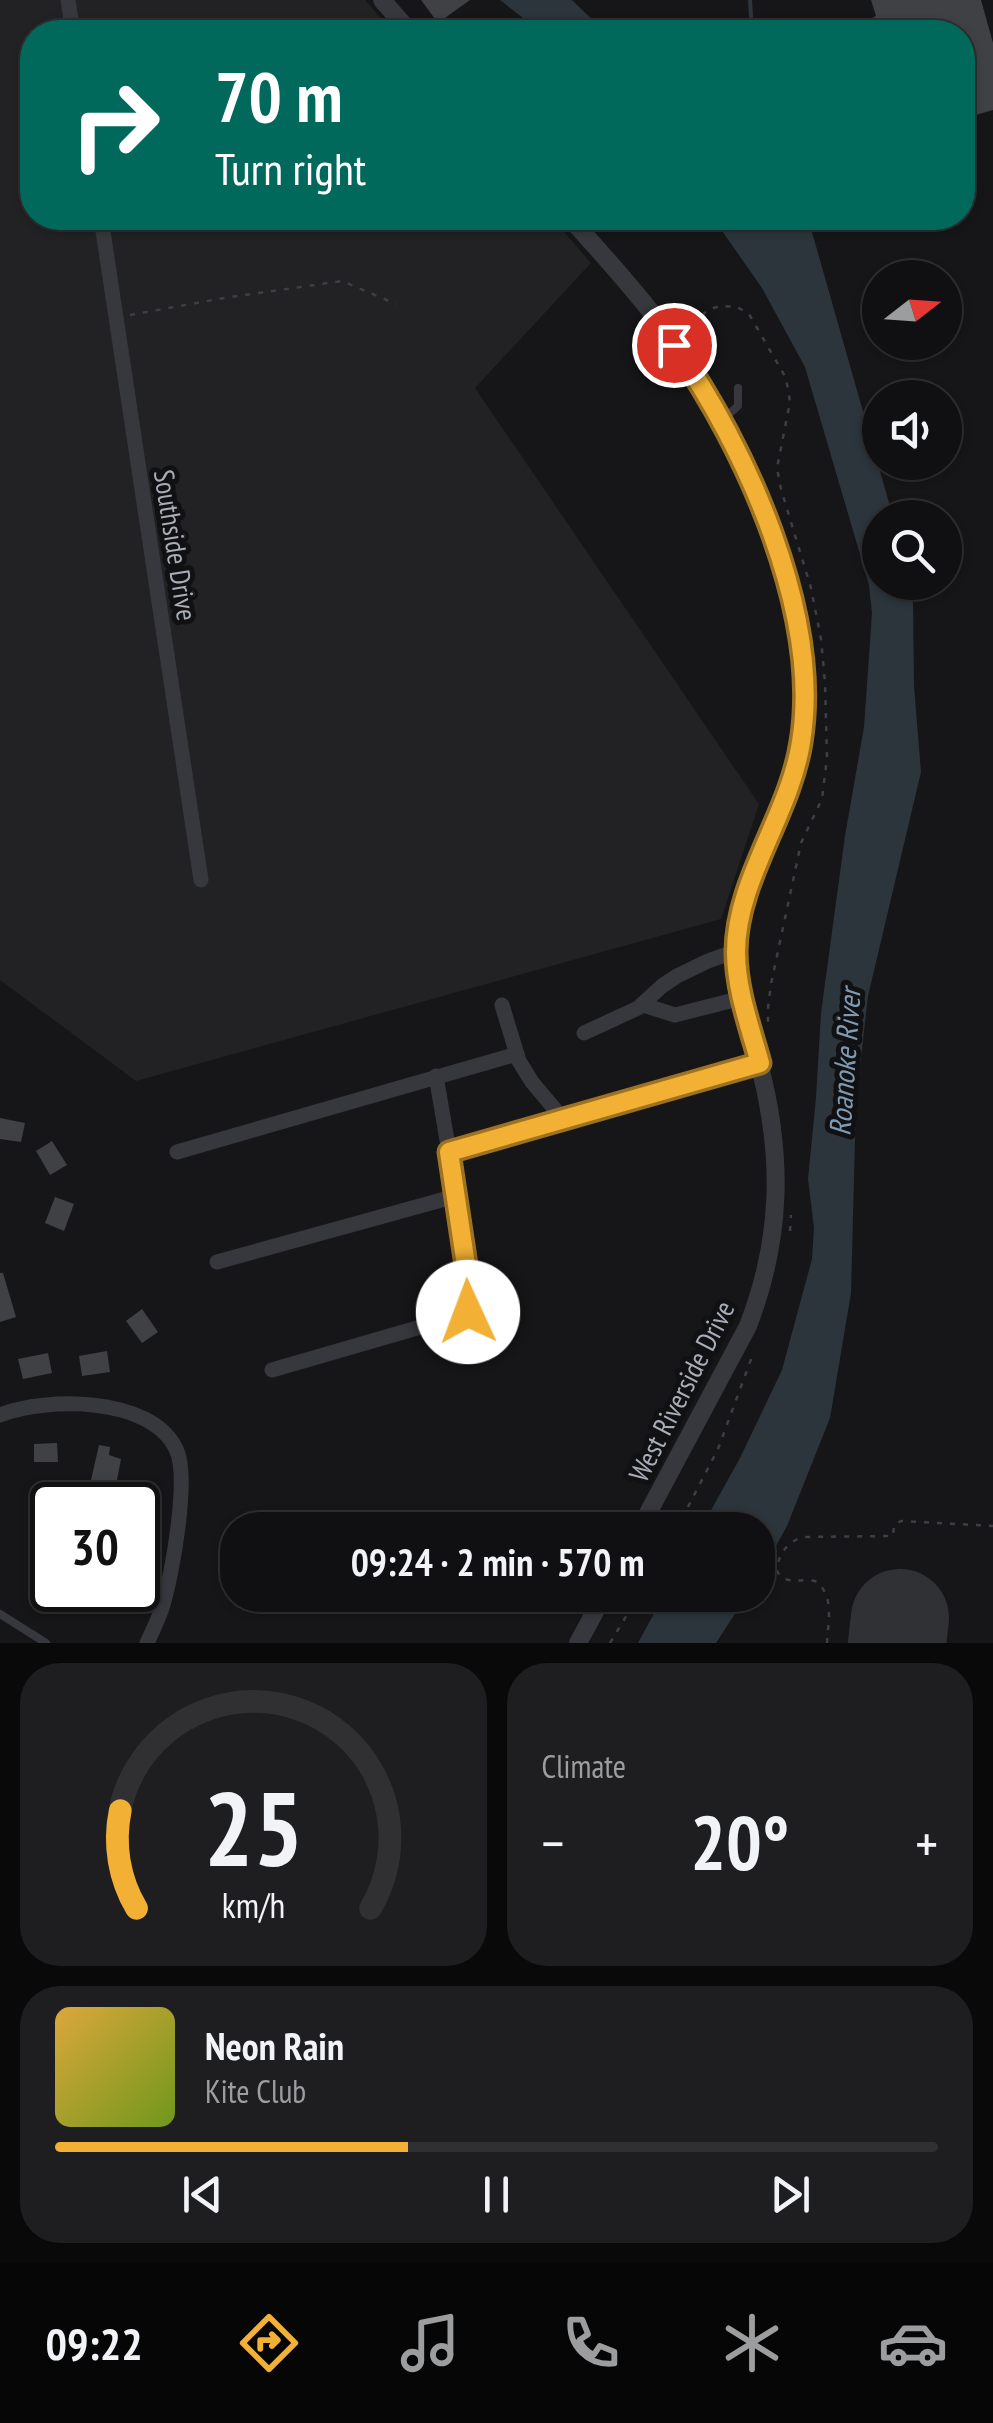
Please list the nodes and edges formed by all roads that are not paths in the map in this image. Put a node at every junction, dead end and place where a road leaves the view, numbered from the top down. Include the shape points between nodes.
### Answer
1 (382, 0) edge
2 (400, 20) edge
3 (103, 230) edge
4 (580, 230) edge
5 (656, 319) junction
6 (694, 322) road end
7 (738, 388) dead end
8 (721, 421) junction
9 (201, 880) dead end
10 (736, 951) junction
11 (742, 998) junction
12 (502, 1005) dead end
13 (643, 1005) junction
14 (584, 1033) dead end
15 (517, 1054) junction
16 (760, 1063) junction
17 (436, 1076) junction
18 (562, 1119) junction
19 (177, 1152) dead end
20 (449, 1152) junction
21 (456, 1196) junction
22 (217, 1262) dead end
23 (272, 1370) dead end
24 (0, 1415) edge
25 (649, 1512) edge
26 (595, 1612) edge
27 (0, 1614) edge
28 (46, 1643) edge
29 (146, 1643) edge
30 (578, 1643) edge

1 - 2 street
3 - 9 street, Southside Drive
4 - 5 street, West Riverside Drive
5 - 6 lane
5 - 8 street, West Riverside Drive
7 - 8 lane via 738,406
8 - 10 street, West Riverside Drive via 776,547 805,694 792,780 742,910
10 - 11 street, West Riverside Drive
10 - 13 street via 678,976
11 - 13 street via 675,1016
11 - 16 street, West Riverside Drive
12 - 15 street
13 - 14 street
15 - 17 street
15 - 18 street
16 - 18 street
16 - 25 street, West Riverside Drive via 777,1171 769,1262 744,1335
17 - 19 street
17 - 20 street
18 - 20 street
20 - 21 street
21 - 22 street
21 - 23 street via 468,1312
24 - 29 street via 58,1403 114,1408 156,1426 176,1447 182,1481 170,1577
26 - 30 street
27 - 28 lane

